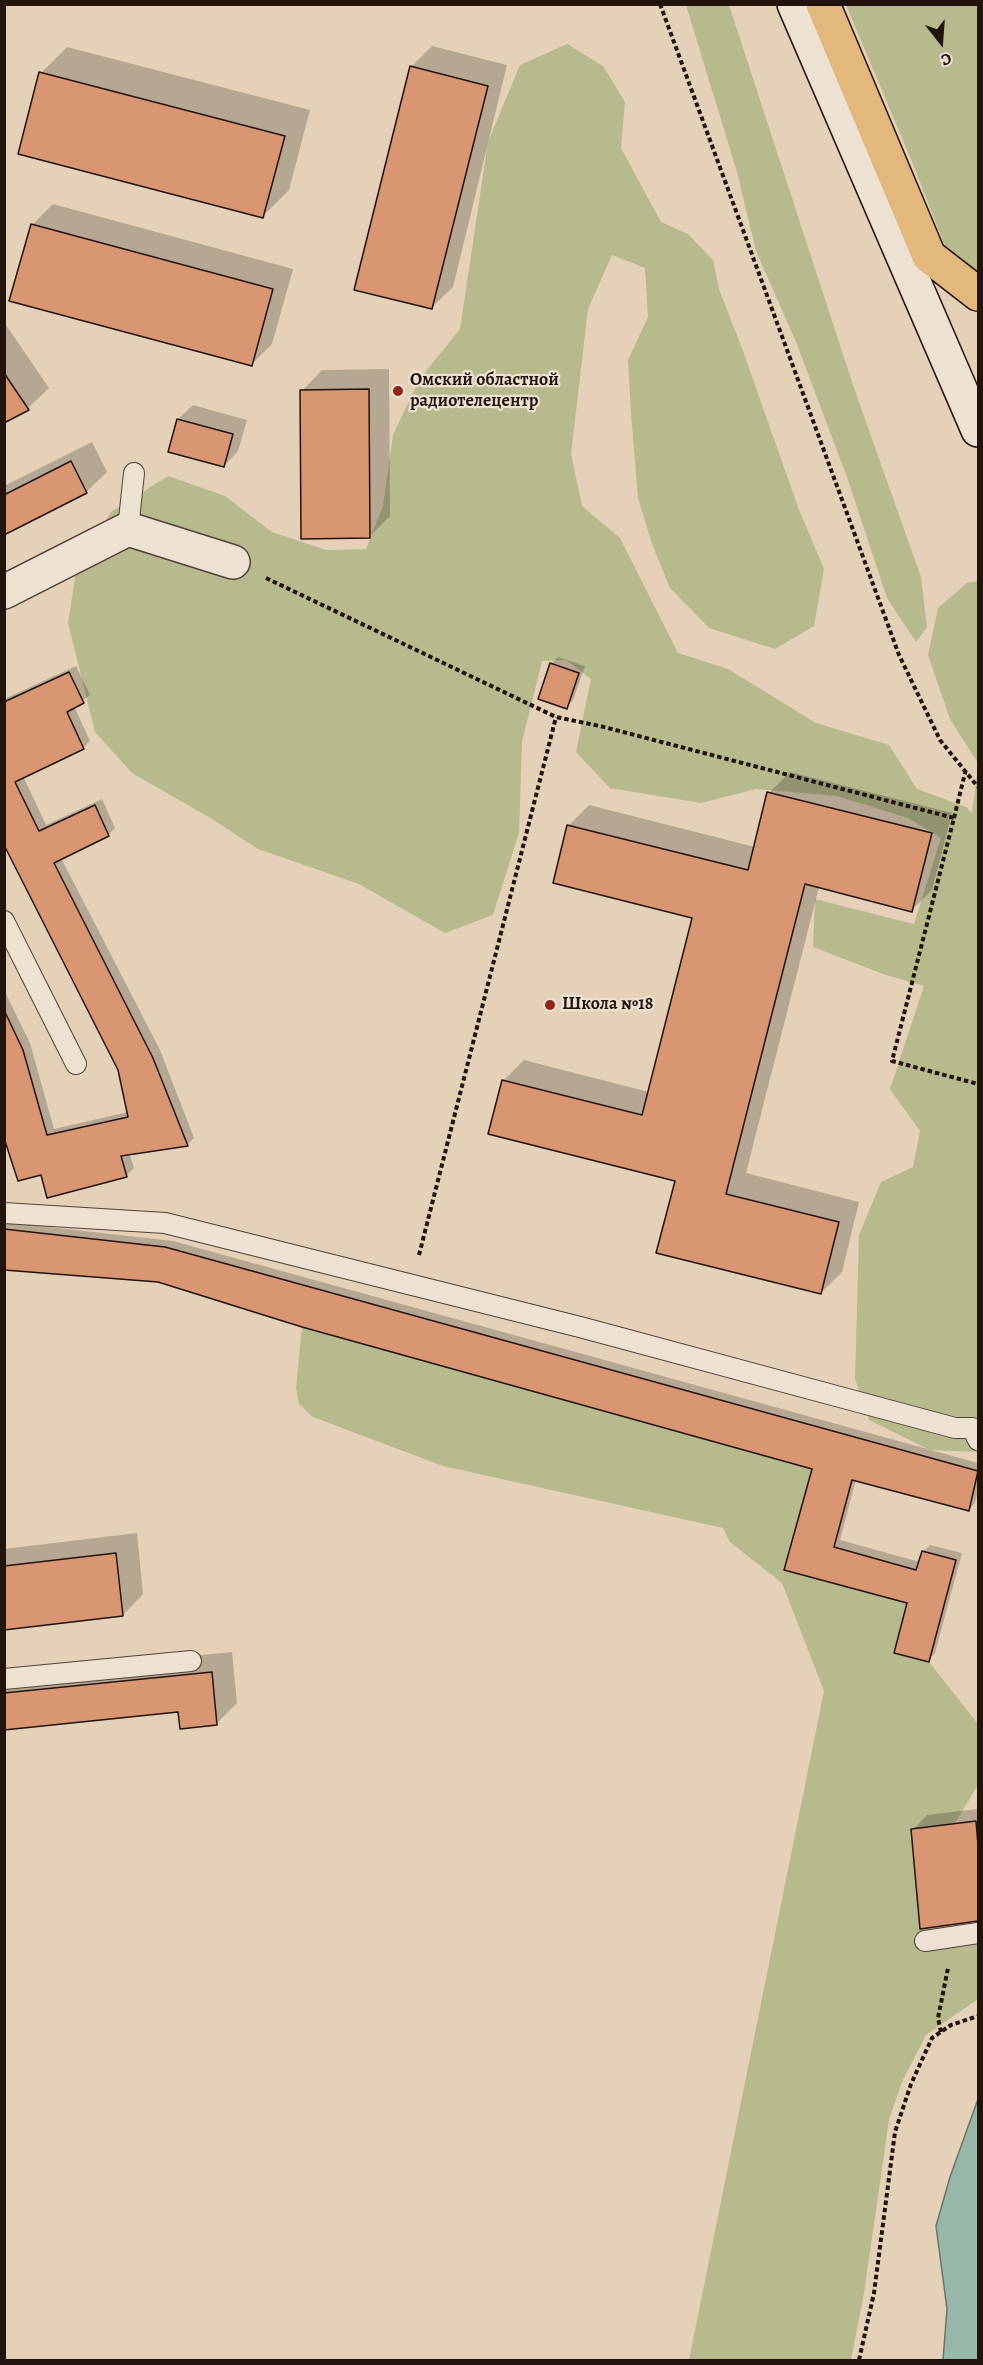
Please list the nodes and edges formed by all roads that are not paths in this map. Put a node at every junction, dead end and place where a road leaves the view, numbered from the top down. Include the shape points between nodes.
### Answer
1 (794, 4) edge
2 (823, 4) edge
3 (978, 294) edge
4 (978, 430) edge
5 (134, 473) dead end
6 (128, 529) junction
7 (233, 562) road end
8 (4, 592) edge
9 (4, 921) edge
10 (76, 1064) dead end
11 (4, 1213) edge
12 (978, 1440) edge
13 (190, 1661) dead end
14 (4, 1678) edge
15 (970, 1935) edge
16 (925, 1941) dead end

1 - 4 main road
2 - 3 main road via 929,256
5 - 6 lane
6 - 7 main road
6 - 8 main road
9 - 10 lane
11 - 12 lane via 165,1223 579,1327 955,1428 972,1428
13 - 14 lane
15 - 16 lane

